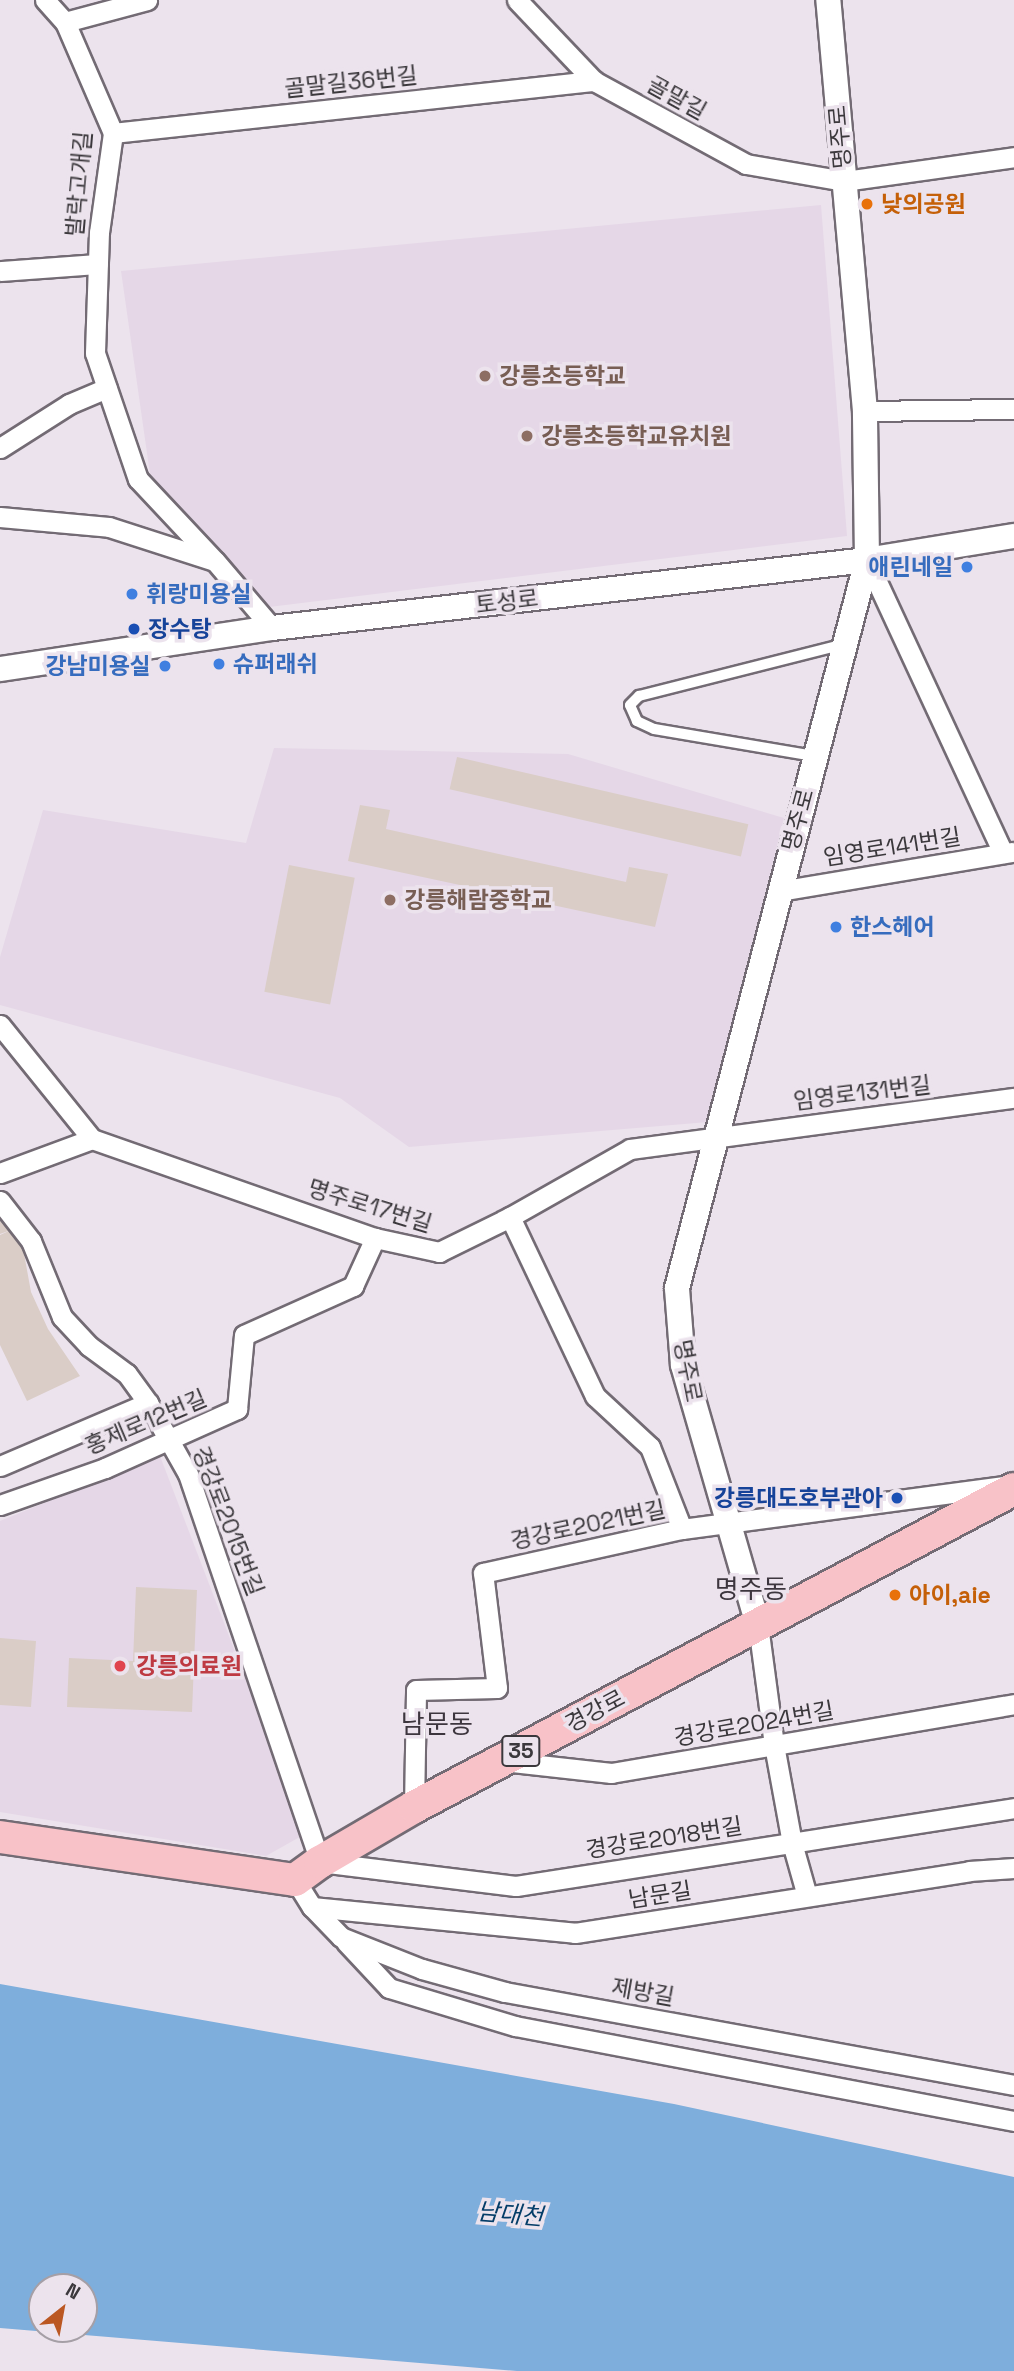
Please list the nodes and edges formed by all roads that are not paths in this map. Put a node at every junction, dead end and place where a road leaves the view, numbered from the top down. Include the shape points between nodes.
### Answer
1 (45, 0) edge
2 (147, 0) edge
3 (517, 0) edge
4 (828, 0) edge
5 (65, 22) junction
6 (594, 80) junction
7 (113, 133) junction
8 (1014, 157) edge
9 (844, 181) junction
10 (98, 264) junction
11 (0, 271) edge
12 (107, 388) junction
13 (1014, 409) edge
14 (865, 411) junction
15 (0, 448) edge
16 (0, 517) edge
17 (1014, 536) edge
18 (867, 560) junction
19 (215, 561) junction
20 (272, 628) junction
21 (845, 644) junction
22 (0, 668) edge
23 (815, 756) junction
24 (1009, 852) edge
25 (779, 891) junction
26 (0, 1025) edge
27 (1014, 1098) edge
28 (716, 1137) junction
29 (92, 1139) junction
30 (0, 1173) edge
31 (0, 1201) edge
32 (510, 1217) junction
33 (375, 1238) junction
34 (148, 1403) junction
35 (170, 1439) junction
36 (0, 1466) edge
37 (1014, 1487) edge
38 (0, 1505) edge
39 (729, 1523) junction
40 (682, 1529) junction
41 (758, 1625) junction
42 (1014, 1704) edge
43 (774, 1745) junction
44 (502, 1761) junction
45 (414, 1807) junction
46 (1014, 1808) edge
47 (0, 1837) edge
48 (792, 1843) junction
49 (320, 1862) junction
50 (1014, 1868) edge
51 (295, 1880) junction
52 (807, 1896) junction
53 (312, 1907) junction
54 (341, 1937) junction
55 (1014, 2085) edge
56 (1014, 2121) edge

1 - 5 street, 발락고개길
2 - 5 street
3 - 6 street, 골말길
4 - 9 street, 명주로
5 - 7 street, 발락고개길
6 - 7 street, 골말길36번길
6 - 9 street, 골말길 via 746,164
7 - 10 street, 발락고개길
8 - 9 street, 골말길
9 - 14 street, 명주로
10 - 11 street
10 - 12 street, 발락고개길 via 95,353
12 - 15 street via 69,404
12 - 19 street, 발락고개길 via 138,479
13 - 14 street
14 - 18 street, 명주로
16 - 19 street via 108,527
17 - 18 street, 토성로
18 - 20 street, 토성로
18 - 21 street, 명주로
18 - 24 street
19 - 20 street, 발락고개길
20 - 22 street, 토성로
21 - 23 street, 명주로
21 - 23 lane via 639,696 630,705 637,721 654,729
23 - 25 street, 명주로
24 - 25 street, 임영로141번길
25 - 28 street, 명주로
26 - 29 street
27 - 28 street, 임영로131번길
28 - 32 street, 명주로17번길 via 629,1149
28 - 39 street, 명주로 via 677,1289 683,1365
29 - 30 street
29 - 33 street, 명주로17번길
31 - 34 street, 경강로2015번길 via 31,1241 62,1317 89,1346 127,1374
32 - 33 street, 명주로17번길 via 439,1252
32 - 40 street via 595,1396 650,1447
33 - 35 street, 홍제로12번길 via 353,1286 244,1335 237,1409
34 - 35 street, 경강로2015번길
34 - 36 street
35 - 38 street, 홍제로12번길 via 105,1468
35 - 49 street, 경강로2015번길 via 188,1474
37 - 39 street, 경강로2021번길
37 - 41 main road, 경강로 / 35
39 - 40 street, 경강로2021번길
39 - 41 street, 명주로
40 - 45 street, 경강로2021번길 via 483,1573 496,1688 416,1690
41 - 43 street
41 - 44 main road, 경강로 / 35
42 - 43 street, 경강로2024번길
43 - 44 street, 경강로2024번길 via 611,1773
43 - 48 street
44 - 45 main road, 경강로 / 35
45 - 49 main road, 경강로 / 35
46 - 48 street, 경강로2018번길
47 - 51 main road
48 - 49 street, 경강로2018번길 via 516,1886
48 - 52 street
49 - 51 main road, 경강로 / 35
50 - 52 street, 남문길
51 - 53 street, 제방길
52 - 53 street, 남문길 via 575,1933
53 - 54 street, 제방길
54 - 55 street, 제방길 via 422,1969 505,1992
54 - 56 street via 389,1988 515,2026

